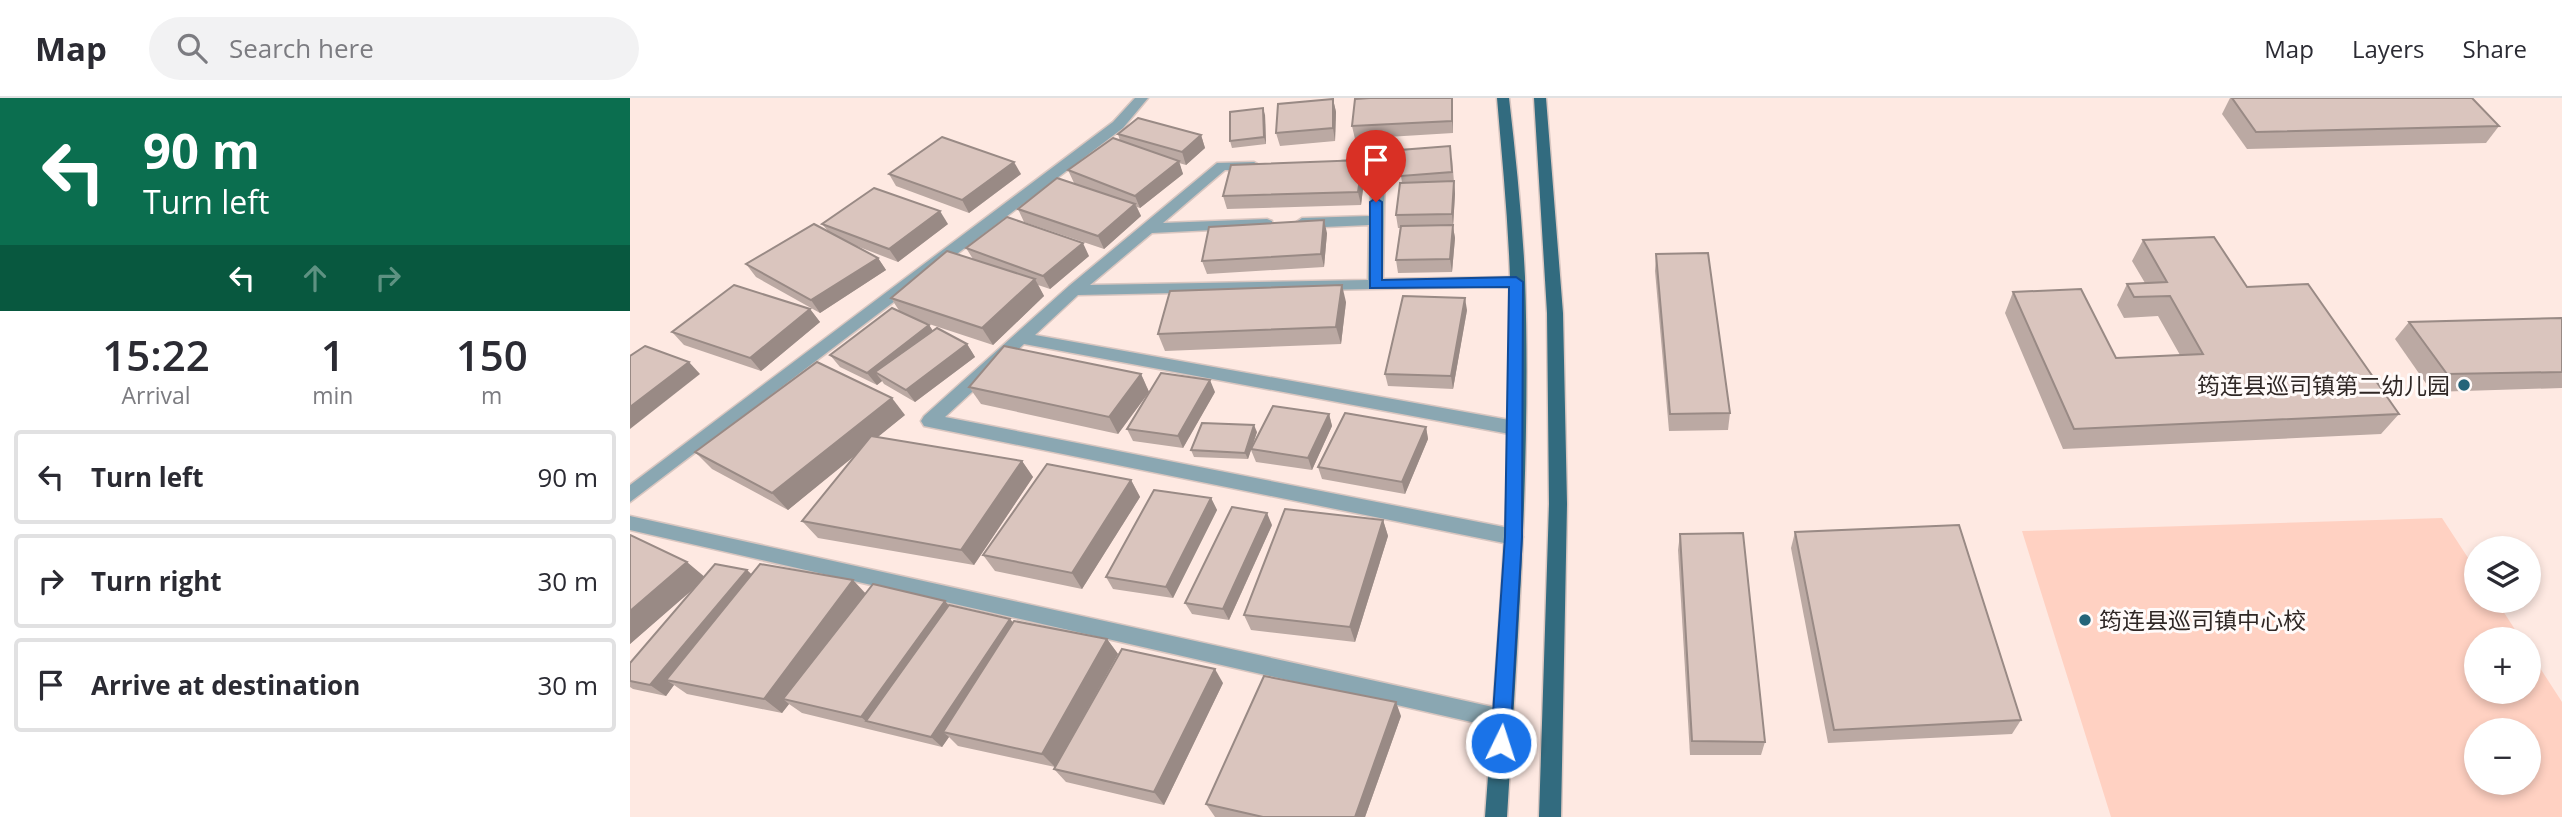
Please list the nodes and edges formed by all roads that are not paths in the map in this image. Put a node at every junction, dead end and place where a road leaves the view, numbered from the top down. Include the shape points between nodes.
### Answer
1 (1142, 98) edge
2 (1503, 98) edge
3 (1540, 98) edge
4 (1326, 165) edge
5 (1274, 166) edge
6 (1375, 220) junction
7 (1148, 228) junction
8 (1516, 282) junction
9 (1375, 285) junction
10 (1074, 290) junction
11 (1021, 338) junction
12 (1515, 428) junction
13 (630, 495) edge
14 (630, 523) edge
15 (1514, 537) junction
16 (1502, 719) junction
17 (1496, 817) edge
18 (1550, 817) edge

1 - 13 street via 1118,125
2 - 8 main road via 1511,156
3 - 18 main road via 1556,354 1558,505
4 - 6 street via 1378,164
5 - 7 street via 1222,166
6 - 7 street
6 - 9 street
7 - 10 street
8 - 9 street
8 - 12 main road
9 - 10 street
10 - 11 street
11 - 12 street
11 - 15 street via 930,421
12 - 15 main road
14 - 16 street
15 - 16 main road
16 - 17 main road

